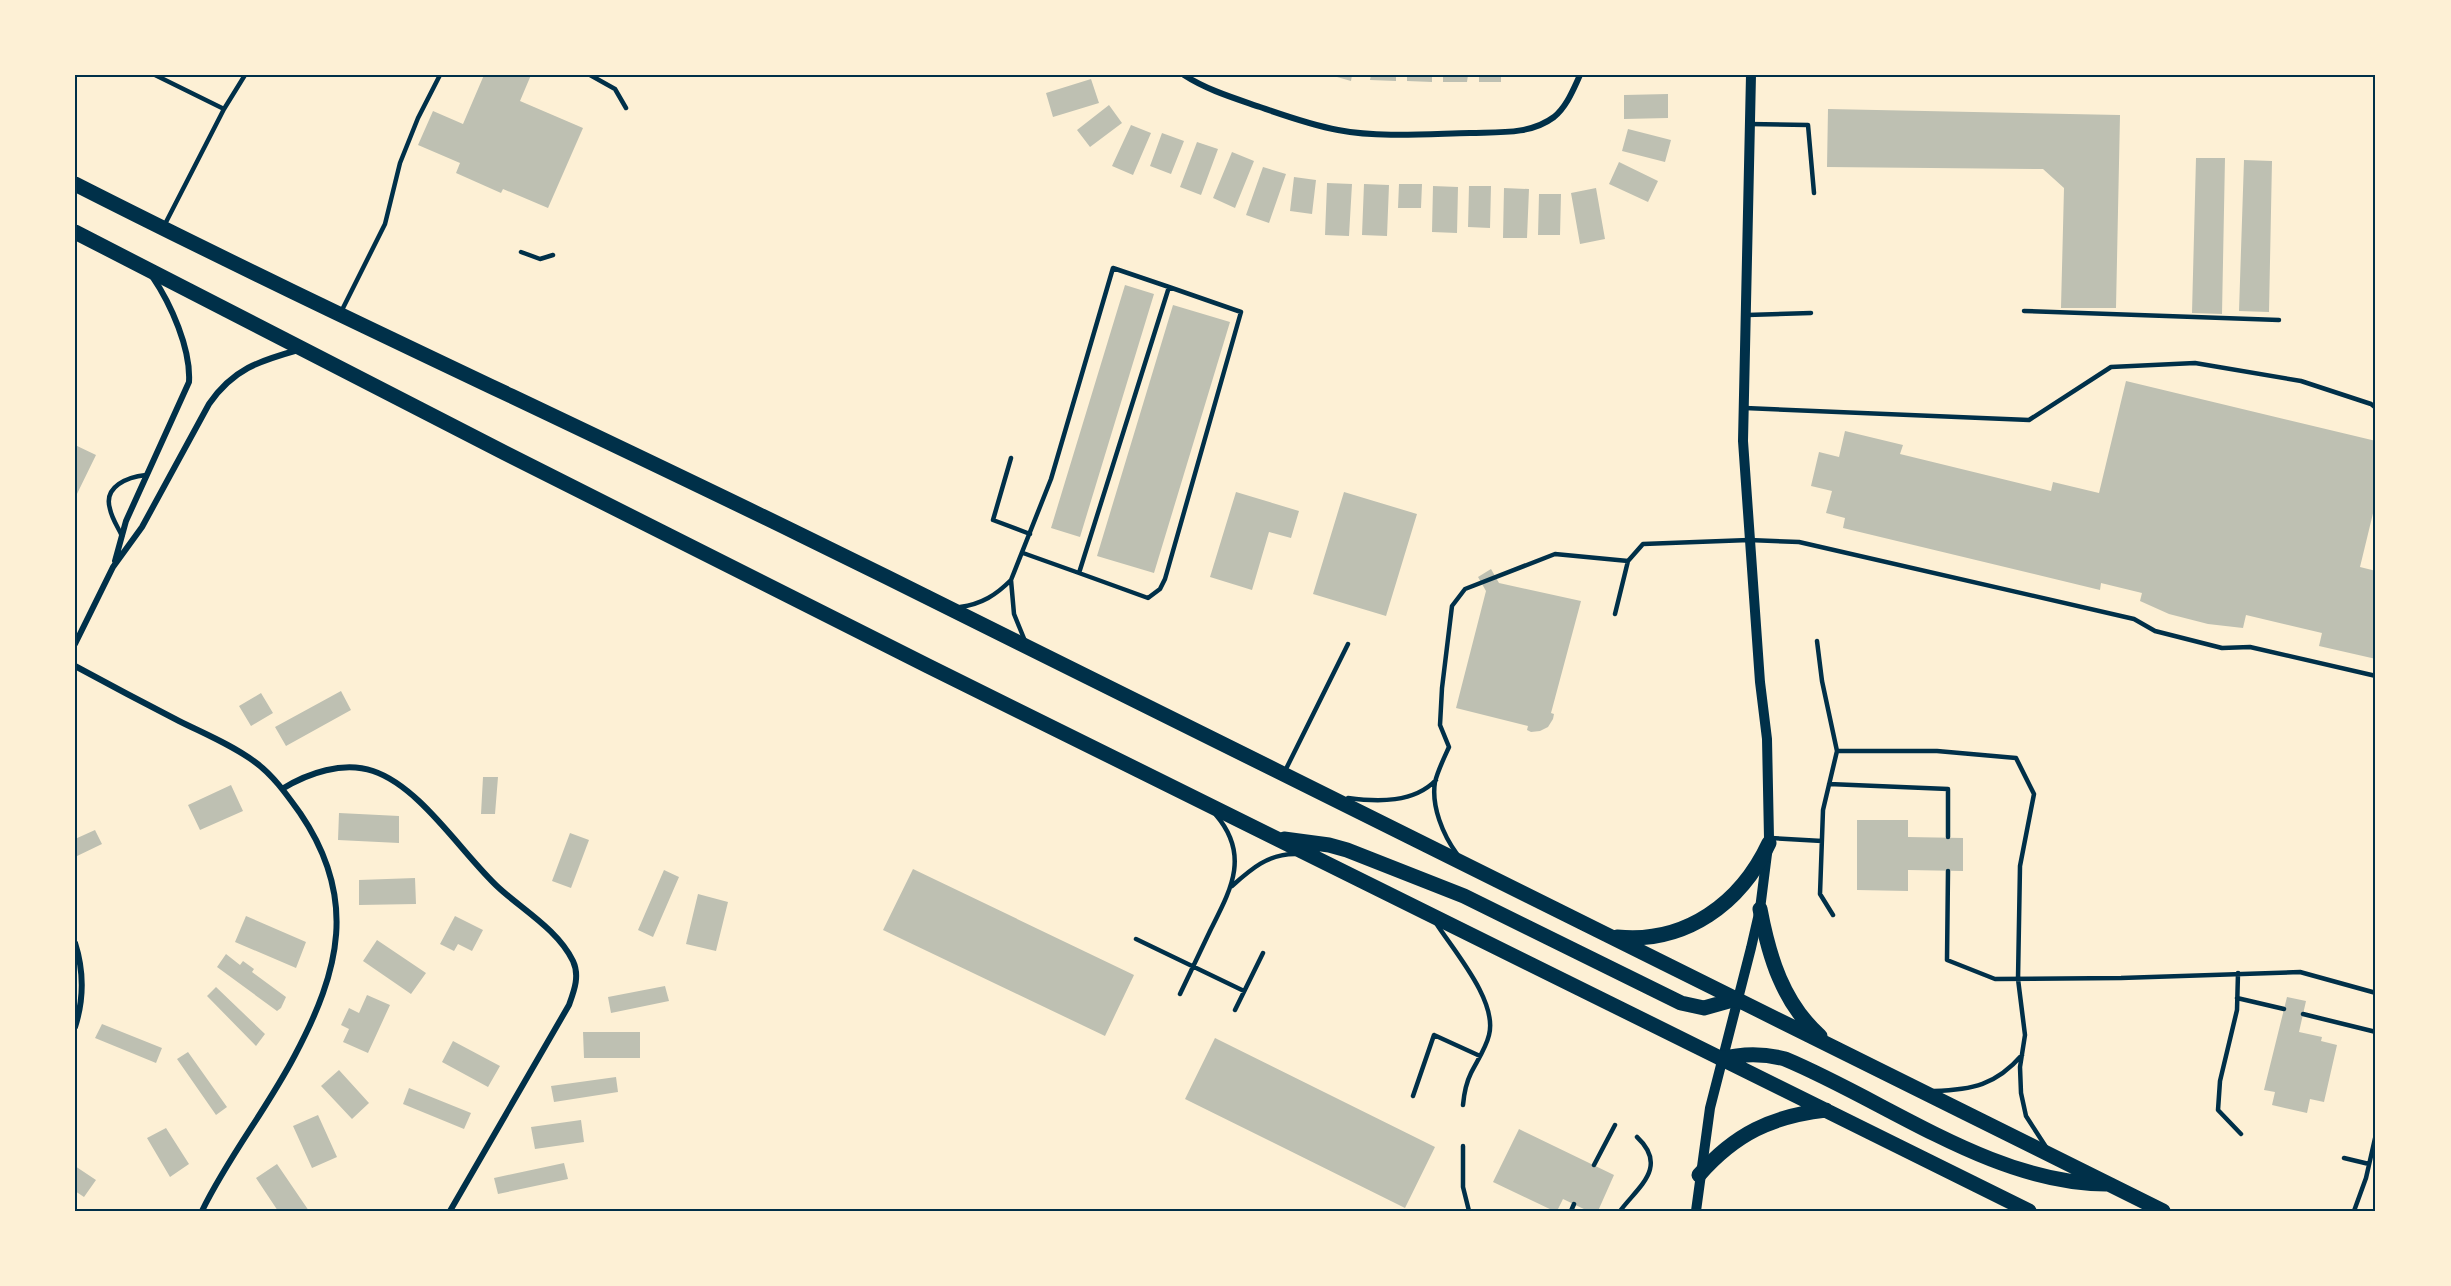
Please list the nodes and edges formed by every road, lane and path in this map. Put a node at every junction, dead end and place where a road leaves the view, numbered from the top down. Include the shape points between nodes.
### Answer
1 (156, 75) edge
2 (245, 75) edge
3 (440, 75) edge
4 (590, 75) edge
5 (1184, 75) edge
6 (1580, 75) edge
7 (1751, 75) edge
8 (626, 108) dead end
9 (224, 109) junction
10 (1749, 124) junction
11 (75, 184) edge
12 (1814, 193) dead end
13 (162, 229) junction
14 (75, 232) edge
15 (520, 252) dead end
16 (553, 255) dead end
17 (148, 269) junction
18 (1169, 287) junction
19 (2024, 311) dead end
20 (1811, 313) dead end
21 (339, 315) junction
22 (1744, 315) junction
23 (2279, 321) dead end
24 (304, 349) junction
25 (1743, 408) junction
26 (2376, 408) edge
27 (1011, 458) dead end
28 (146, 475) junction
29 (1030, 534) junction
30 (122, 537) junction
31 (1749, 540) junction
32 (1023, 553) junction
33 (1628, 561) junction
34 (113, 567) junction
35 (1079, 573) junction
36 (1011, 580) junction
37 (951, 608) junction
38 (1615, 614) dead end
39 (1817, 641) dead end
40 (75, 644) edge
41 (1348, 644) dead end
42 (1028, 646) junction
43 (75, 666) edge
44 (2376, 676) edge
45 (1837, 751) junction
46 (1284, 773) junction
47 (1436, 780) junction
48 (1829, 784) junction
49 (282, 789) junction
50 (1329, 796) junction
51 (1206, 804) junction
52 (1948, 837) dead end
53 (1275, 838) junction
54 (1769, 840) junction
55 (1822, 842) junction
56 (1309, 855) junction
57 (1462, 861) junction
58 (1948, 871) dead end
59 (1232, 886) junction
60 (1760, 909) junction
61 (1833, 915) dead end
62 (1432, 917) junction
63 (1610, 936) junction
64 (1136, 939) dead end
65 (75, 943) edge
66 (1263, 952) dead end
67 (1193, 967) junction
68 (2238, 973) junction
69 (2018, 979) junction
70 (1244, 991) junction
71 (2376, 993) edge
72 (1180, 994) dead end
73 (1736, 999) junction
74 (2237, 999) junction
75 (1235, 1010) dead end
76 (2284, 1010) dead end
77 (2303, 1014) dead end
78 (75, 1027) edge
79 (2376, 1032) edge
80 (1834, 1048) junction
81 (2022, 1055) junction
82 (1480, 1056) junction
83 (1721, 1059) junction
84 (1922, 1092) junction
85 (1413, 1096) dead end
86 (1463, 1105) dead end
87 (1826, 1110) junction
88 (1615, 1125) dead end
89 (2241, 1134) dead end
90 (2376, 1134) edge
91 (1637, 1137) dead end
92 (1463, 1146) dead end
93 (2052, 1156) junction
94 (2344, 1158) dead end
95 (2369, 1164) junction
96 (1594, 1165) dead end
97 (1699, 1175) junction
98 (2109, 1184) junction
99 (1574, 1204) dead end
100 (202, 1211) edge
101 (450, 1211) edge
102 (1469, 1211) edge
103 (1571, 1211) edge
104 (1620, 1211) edge
105 (1696, 1211) edge
106 (2029, 1211) edge
107 (2163, 1211) edge
108 (2354, 1211) edge

1 - 9 lane
2 - 9 lane
3 - 21 lane via 400,163 385,224
4 - 8 lane via 615,89
5 - 6 street via 1235,99 1309,123 1361,133 1421,134 1519,131 1535,126 1554,117 1570,99
7 - 10 street
9 - 13 lane
10 - 12 lane via 1808,125
10 - 22 street
11 - 13 main road
13 - 21 main road
14 - 17 main road
15 - 16 lane via 540,259
17 - 24 main road
17 - 28 street via 167,301 190,372 186,392
18 - 29 lane via 1113,268 1051,479
18 - 35 lane
18 - 35 lane via 1241,312 1165,579 1148,598
19 - 23 lane
20 - 22 lane
21 - 37 main road
22 - 25 street
24 - 34 street via 254,364 220,388 142,527
24 - 51 main road
25 - 26 lane via 2029,420 2111,367 2195,363 2301,381
25 - 31 street
27 - 29 lane via 993,520
28 - 30 street
28 - 30 lane via 122,481 109,497 110,512
29 - 32 lane
30 - 34 street
31 - 33 lane via 1643,544
31 - 44 lane via 1799,542 2134,619 2155,631 2222,648 2250,646
31 - 54 street via 1767,739
32 - 35 lane
32 - 36 lane
33 - 38 lane
33 - 47 lane via 1555,554 1465,589 1452,606 1440,725 1449,747
34 - 40 street
36 - 37 lane via 991,598
36 - 42 lane via 1014,614
37 - 42 main road
39 - 45 lane
41 - 46 lane
42 - 46 main road
43 - 49 street via 247,757
45 - 48 lane
45 - 69 lane via 1937,751 2016,758 2034,794 2020,866
46 - 50 main road
47 - 50 lane via 1416,794 1402,798
47 - 57 lane via 1438,815
48 - 52 lane via 1948,789
48 - 55 lane
49 - 100 street via 316,838 331,873 337,911 335,948 316,1008 294,1057
49 - 101 street via 312,774 343,768 385,776 411,794 499,888 553,935 574,964 576,979 568,1005
50 - 57 main road
51 - 53 main road
51 - 59 lane via 1230,837 1235,866
53 - 56 main road
53 - 73 main road via 1329,845 1464,896 1681,1003 1704,1008
54 - 55 lane
54 - 60 street
54 - 63 main road via 1761,860 1737,891 1689,927 1658,936
55 - 61 lane via 1820,894
56 - 59 lane via 1278,855
56 - 62 main road
57 - 63 main road
58 - 69 lane via 1947,960 1995,979
59 - 67 lane
60 - 73 street
60 - 80 main road via 1772,958 1790,1000 1803,1020
62 - 82 lane via 1468,969 1485,1005 1490,1035
62 - 83 main road
63 - 73 main road
64 - 67 lane
65 - 78 street via 82,994
66 - 70 lane
67 - 70 lane
67 - 72 lane
68 - 69 lane
68 - 71 lane via 2300,972
68 - 74 lane
69 - 81 lane via 2025,1035
70 - 75 lane
73 - 80 main road
73 - 83 street
74 - 76 lane
74 - 89 lane via 2218,1110
77 - 79 lane
80 - 84 main road
81 - 84 lane via 1984,1085
81 - 93 lane via 2020,1080 2026,1116
82 - 85 lane via 1434,1035
82 - 86 lane via 1469,1075
83 - 87 main road
83 - 97 street
83 - 98 main road via 1759,1054 1785,1059 1982,1155 2064,1182
84 - 93 main road
87 - 97 main road via 1760,1126 1728,1146
87 - 106 main road
88 - 96 lane
90 - 95 lane
91 - 104 lane via 1648,1150 1650,1169 1641,1187
92 - 102 lane via 1463,1187
93 - 98 main road
94 - 95 lane
95 - 108 lane
97 - 105 street
98 - 107 main road
99 - 103 lane

